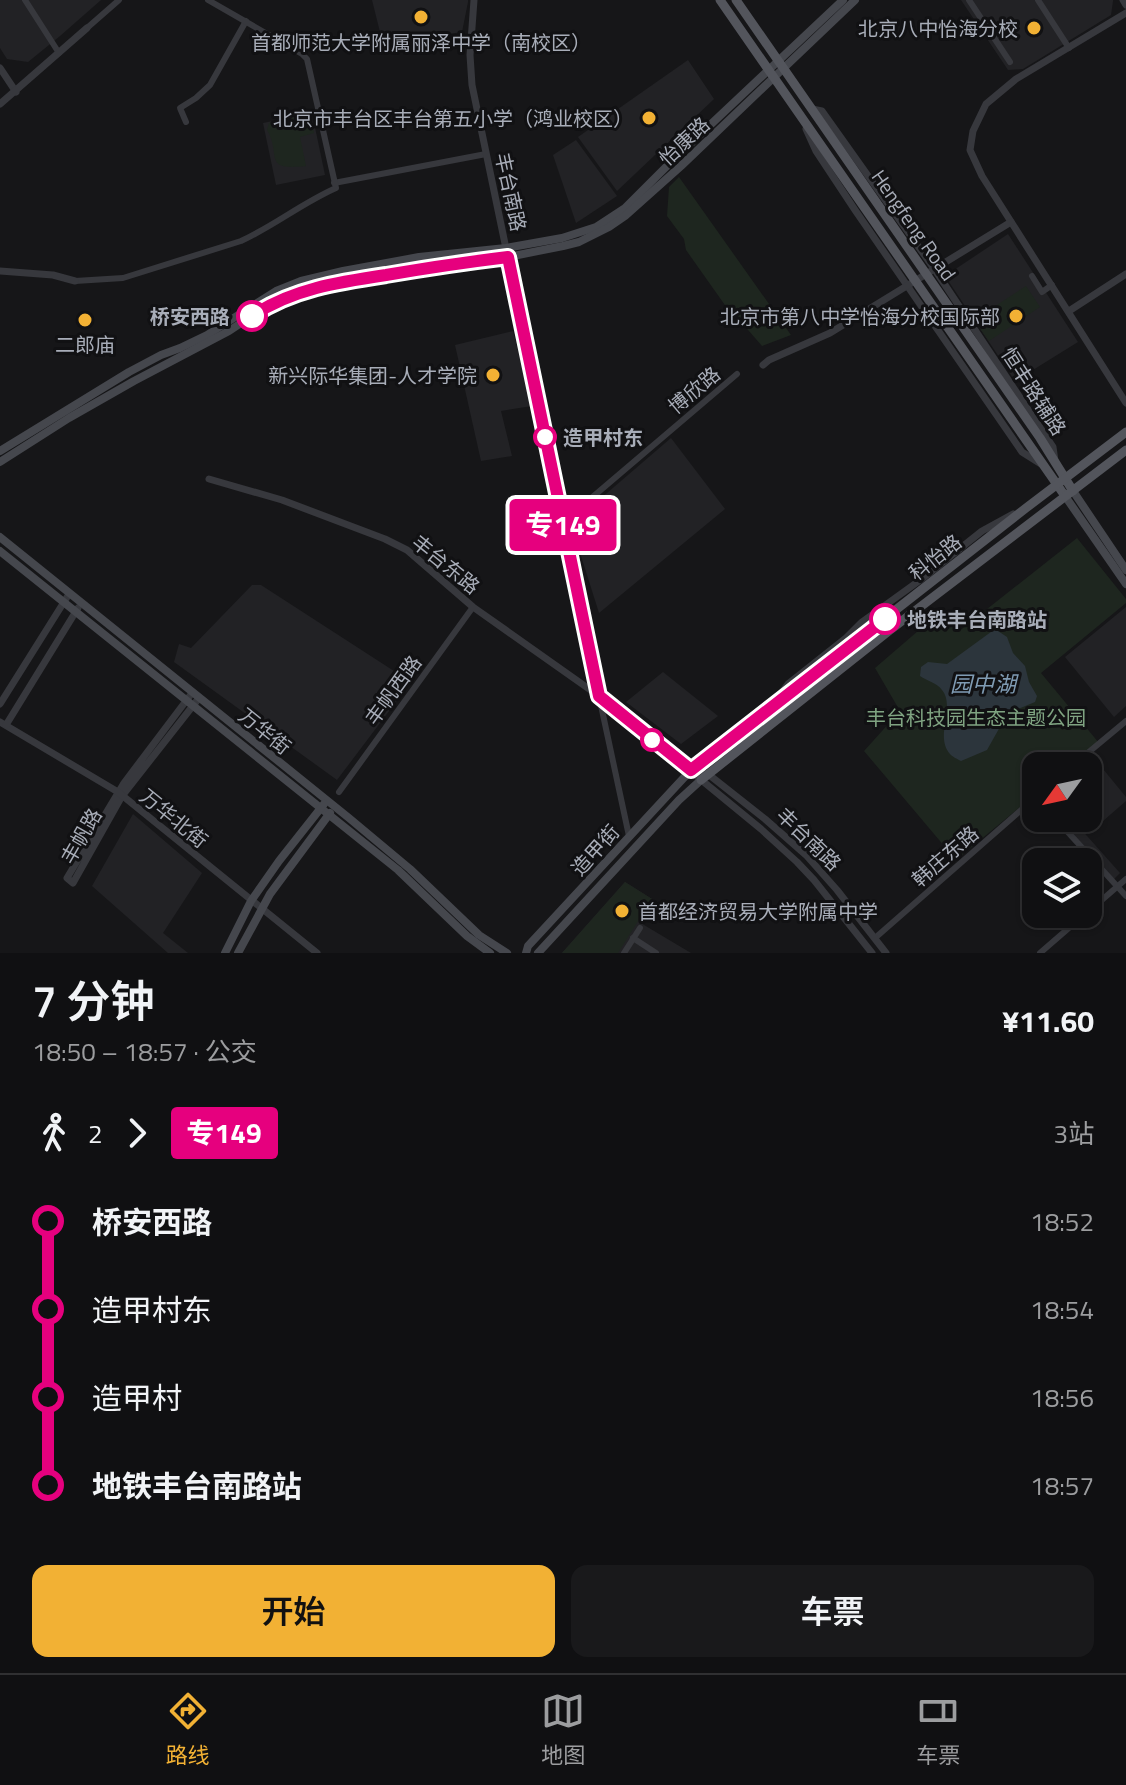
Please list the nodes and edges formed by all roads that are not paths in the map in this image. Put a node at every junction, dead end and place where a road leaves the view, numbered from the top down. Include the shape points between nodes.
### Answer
1 (25, 0) edge
2 (119, 0) edge
3 (208, 0) edge
4 (474, 0) edge
5 (720, 0) edge
6 (736, 0) edge
7 (843, 0) edge
8 (855, 0) edge
9 (969, 0) edge
10 (1038, 0) edge
11 (1126, 13) edge
12 (246, 21) junction
13 (87, 28) joint
14 (1069, 48) junction
15 (59, 53) junction
16 (1010, 62) dead end
17 (782, 64) junction
18 (0, 68) edge
19 (771, 74) junction
20 (0, 91) edge
21 (16, 92) junction
22 (3, 102) edge
23 (186, 122) dead end
24 (486, 154) junction
25 (335, 186) junction
26 (1011, 222) junction
27 (507, 252) junction
28 (0, 271) edge
29 (931, 272) junction
30 (1126, 274) edge
31 (1032, 276) dead end
32 (75, 281) joint
33 (912, 283) junction
34 (1052, 285) junction
35 (1069, 311) junction
36 (763, 365) dead end
37 (737, 374) dead end
38 (1126, 403) edge
39 (1126, 432) edge
40 (1126, 450) edge
41 (0, 451) edge
42 (0, 462) edge
43 (209, 479) dead end
44 (1061, 482) junction
45 (1069, 493) junction
46 (562, 523) junction
47 (0, 537) edge
48 (0, 552) edge
49 (1126, 570) edge
50 (1126, 584) edge
51 (66, 598) junction
52 (473, 607) junction
53 (78, 608) junction
54 (599, 696) junction
55 (193, 699) junction
56 (0, 704) edge
57 (1126, 721) edge
58 (3, 724) edge
59 (1089, 752) edge
60 (691, 770) junction
61 (704, 777) junction
62 (339, 792) dead end
63 (120, 794) junction
64 (328, 807) junction
65 (1022, 809) edge
66 (1068, 832) edge
67 (629, 836) junction
68 (1126, 879) edge
69 (1117, 887) junction
70 (1126, 896) edge
71 (1102, 900) edge
72 (251, 901) junction
73 (261, 909) junction
74 (640, 928) dead end
75 (1069, 928) edge
76 (633, 938) junction
77 (875, 938) junction
78 (225, 953) edge
79 (238, 953) edge
80 (317, 953) edge
81 (490, 953) edge
82 (507, 953) edge
83 (526, 953) edge
84 (538, 953) edge
85 (624, 953) edge
86 (656, 953) edge
87 (872, 953) edge
88 (886, 953) edge
89 (1040, 953) edge

1 - 15 street
2 - 13 street
3 - 12 street
4 - 24 street, 丰台南路 via 471,76
5 - 19 main road, Hengfeng Road
6 - 17 main road, Hengfeng Road
7 - 17 main road, 怡康路
8 - 17 main road, 怡康路
9 - 16 street
10 - 14 street
11 - 14 street
12 - 23 street via 210,85 180,108
12 - 25 street via 307,59
13 - 15 street
14 - 26 street via 986,104 973,131 970,150
15 - 21 street
17 - 19 main road, 怡康路
17 - 29 main road, Hengfeng Road
18 - 21 street
19 - 27 main road, 怡康路 via 611,218 579,234
19 - 33 main road, Hengfeng Road
20 - 22 street
21 - 22 street
24 - 25 street
24 - 27 street, 丰台南路
25 - 32 street via 241,241 123,278
26 - 29 street
26 - 34 street
27 - 41 main road via 419,257 301,281 129,372
27 - 42 main road via 297,294 134,381
27 - 46 street, 丰台南路
28 - 32 street
29 - 33 street
29 - 44 main road, Hengfeng Road via 1056,463
30 - 35 street
31 - 34 street via 1042,292
33 - 36 street via 830,333
33 - 44 main road, Hengfeng Road via 1043,465
34 - 35 street
35 - 38 street
37 - 46 street, 博欣路
39 - 44 main road, 科怡路
40 - 45 main road, 科怡路
43 - 52 street, 丰台东路 via 282,500 397,544
44 - 45 main road, Hengfeng Road
44 - 60 main road, 科怡路
45 - 49 main road
45 - 50 main road
45 - 61 main road, 科怡路
46 - 54 street, 丰台南路
47 - 51 main road, 万华街
48 - 51 main road, 万华街
51 - 53 main road, 万华街
51 - 56 street
52 - 54 street, 丰台东路
52 - 62 street, 丰帆西路
53 - 55 main road, 万华街
53 - 58 street
54 - 60 street, 丰台南路
54 - 67 street
55 - 63 street, 丰帆路
55 - 64 main road, 万华街
57 - 59 street
58 - 63 street, 万华北街
60 - 61 street, 丰台南路
60 - 67 main road, 造甲街
61 - 77 street, 丰台南路 via 765,819 813,862
61 - 84 main road, 造甲街
61 - 87 street, 丰台南路 via 797,862
63 - 63 street, 丰帆路 via 67,878 73,883
63 - 72 street, 万华北街
64 - 72 main road
64 - 73 main road
64 - 81 main road, 万华街
64 - 82 main road, 万华街
65 - 77 street, 韩庄东路
66 - 69 street
67 - 83 main road, 造甲街
68 - 69 street
69 - 70 street
69 - 71 street
72 - 73 street, 万华北街
72 - 78 main road
73 - 79 main road
73 - 80 street, 万华北街
74 - 76 street
75 - 89 street
76 - 85 street
76 - 86 street
77 - 88 street, 丰台南路

